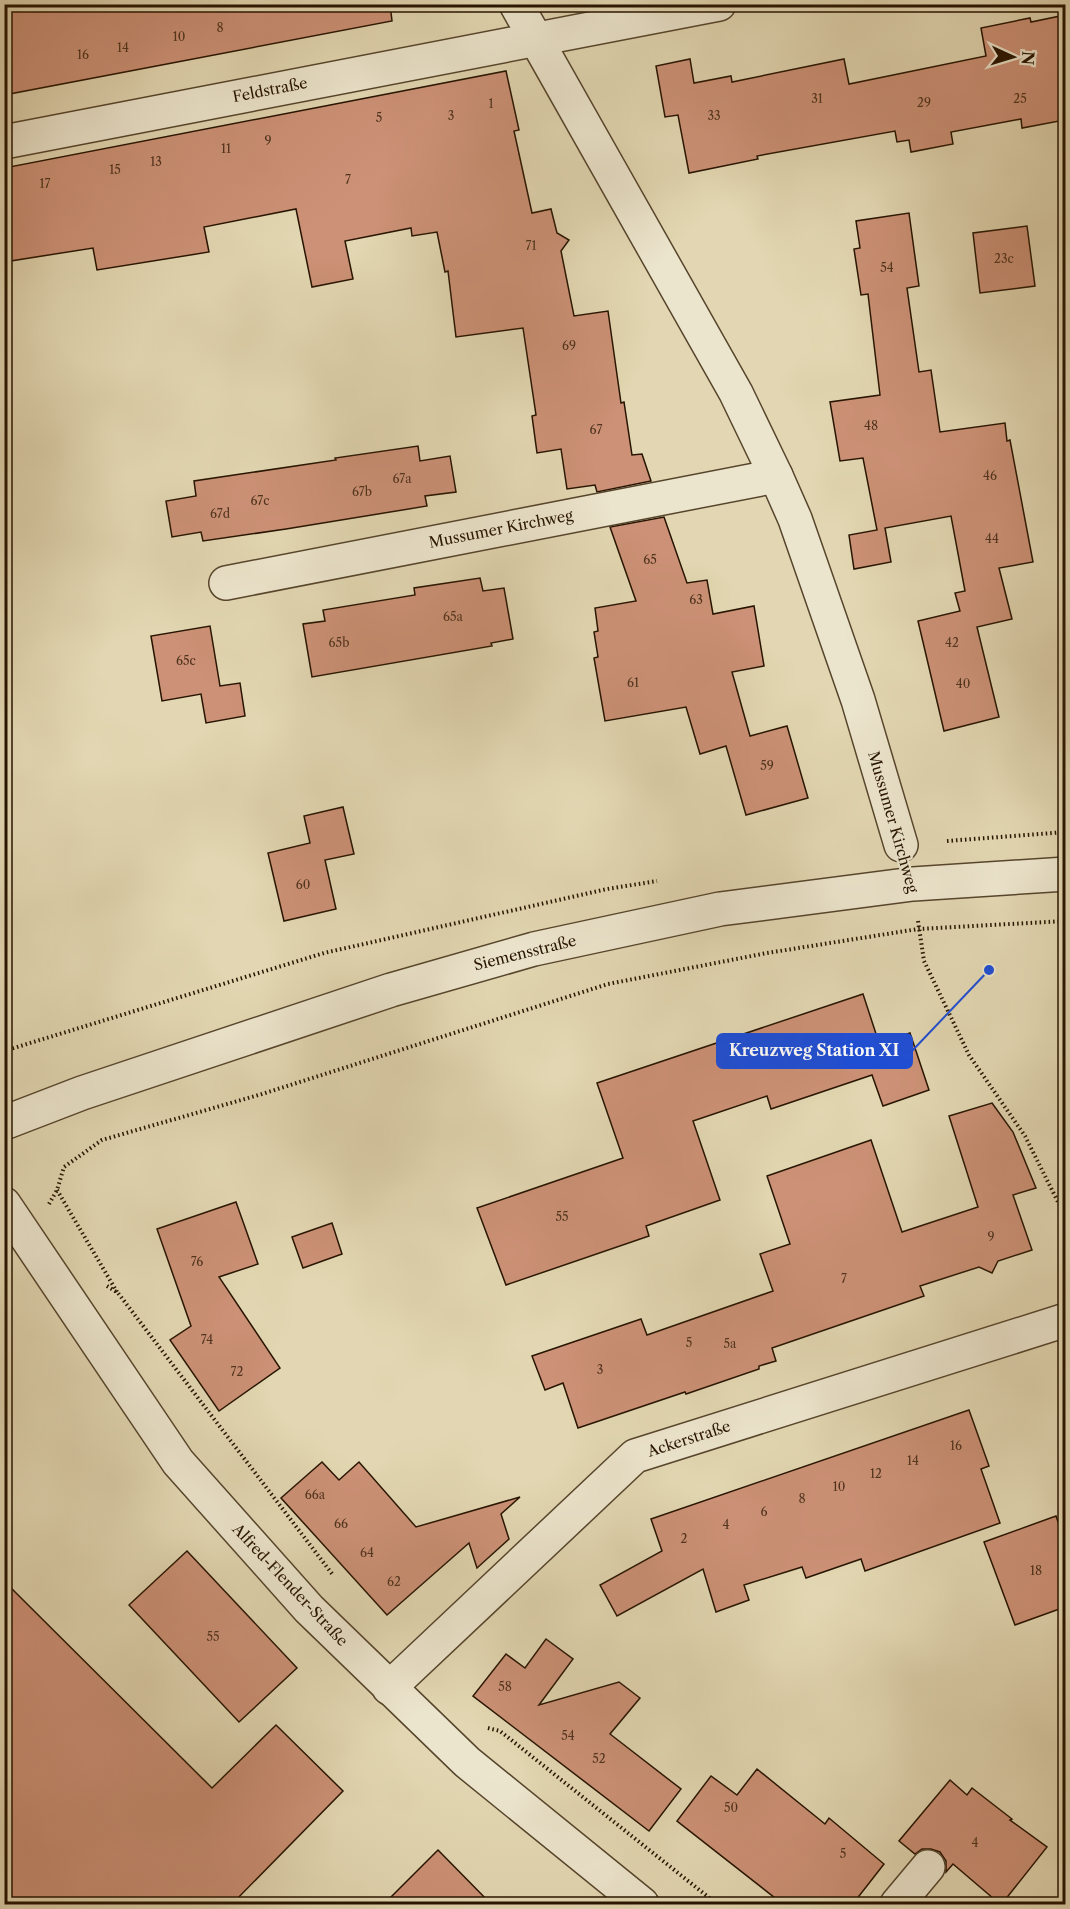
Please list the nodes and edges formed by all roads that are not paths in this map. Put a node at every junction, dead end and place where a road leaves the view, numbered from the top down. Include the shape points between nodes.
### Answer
1 (516, 4) edge
2 (719, 4) edge
3 (536, 39) junction
4 (4, 142) edge
5 (776, 476) junction
6 (226, 583) dead end
7 (901, 845) dead end
8 (1065, 874) edge
9 (4, 1123) edge
10 (4, 1204) edge
11 (1065, 1320) edge
12 (389, 1688) junction
13 (928, 1868) dead end
14 (642, 1905) edge
15 (897, 1905) edge

1 - 3 street, Mussumer Kirchweg
2 - 3 street, Feldstraße
3 - 4 street, Feldstraße
3 - 5 street, Mussumer Kirchweg via 736,393
5 - 6 street, Mussumer Kirchweg
5 - 7 street, Mussumer Kirchweg via 795,519 858,700
8 - 9 street, Siemensstraße via 913,884 720,909 534,949 380,994 82,1093
10 - 12 street, Alfred-Flender-Straße via 178,1462 309,1609
11 - 12 street, Ackerstraße via 635,1456
12 - 14 street, Alfred-Flender-Straße via 467,1762
13 - 15 street

